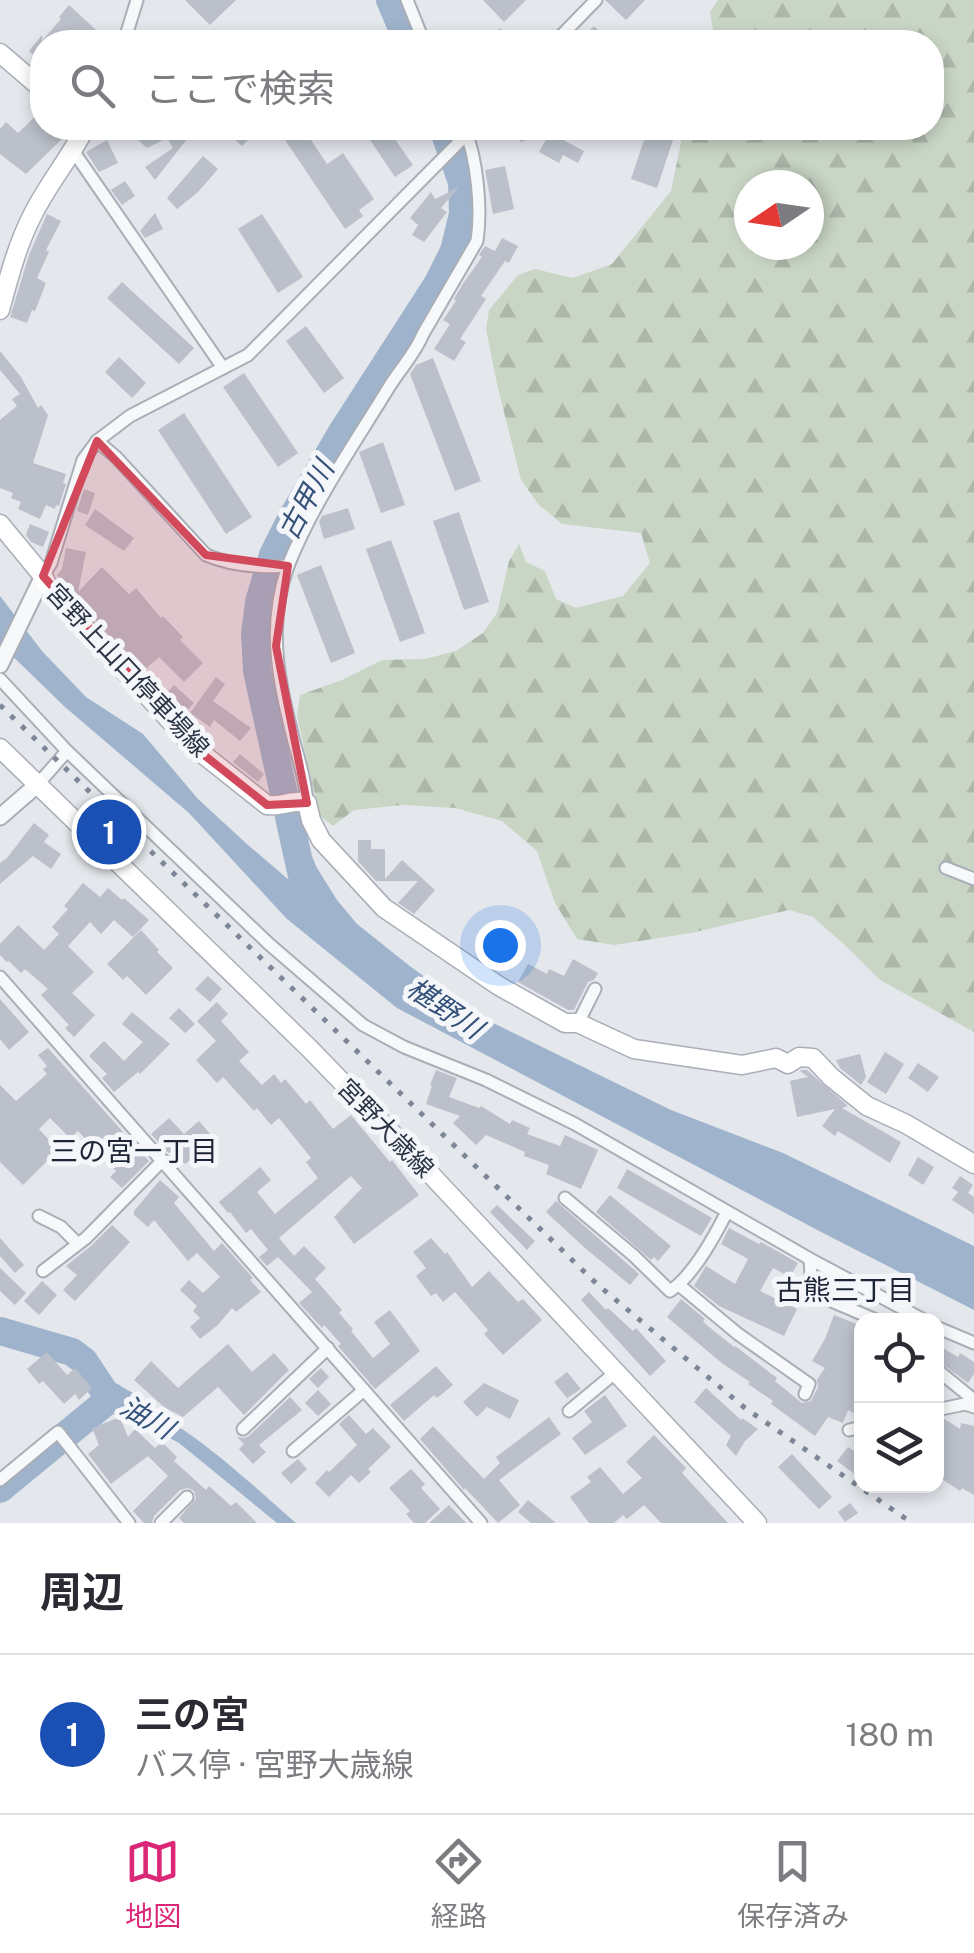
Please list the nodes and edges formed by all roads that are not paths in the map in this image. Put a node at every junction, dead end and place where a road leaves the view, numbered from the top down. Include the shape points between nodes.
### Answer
1 (138, 0) edge
2 (407, 0) edge
3 (596, 0) edge
4 (128, 30) edge
5 (419, 30) edge
6 (567, 30) edge
7 (0, 53) edge
8 (30, 79) edge
9 (80, 140) edge
10 (459, 140) edge
11 (468, 140) edge
12 (74, 152) junction
13 (0, 310) edge
14 (223, 368) junction
15 (96, 440) junction
16 (0, 524) edge
17 (285, 567) junction
18 (41, 581) junction
19 (0, 665) edge
20 (0, 679) edge
21 (0, 748) edge
22 (67, 752) junction
23 (38, 784) junction
24 (304, 802) junction
25 (0, 817) edge
26 (946, 868) dead end
27 (974, 879) edge
28 (0, 977) edge
29 (594, 989) dead end
30 (578, 1023) junction
31 (163, 1160) junction
32 (974, 1164) edge
33 (566, 1198) dead end
34 (728, 1212) junction
35 (39, 1216) dead end
36 (76, 1243) junction
37 (810, 1259) junction
38 (43, 1272) dead end
39 (679, 1285) junction
40 (794, 1286) dead end
41 (812, 1293) junction
42 (859, 1313) edge
43 (911, 1313) edge
44 (944, 1331) edge
45 (974, 1343) edge
46 (328, 1348) junction
47 (616, 1372) junction
48 (944, 1376) edge
49 (809, 1384) dead end
50 (364, 1390) junction
51 (974, 1404) edge
52 (944, 1408) edge
53 (570, 1411) dead end
54 (242, 1429) dead end
55 (293, 1451) dead end
56 (0, 1480) edge
57 (187, 1497) dead end
58 (129, 1523) edge
59 (161, 1523) edge
60 (481, 1523) edge
61 (758, 1523) edge

1 - 4 street
2 - 5 street
3 - 6 street
7 - 8 main road
9 - 12 main road
10 - 14 street via 265,340
11 - 17 street via 477,241
12 - 13 main road via 18,245
12 - 14 street
14 - 15 street
15 - 17 street via 206,556
15 - 18 street
16 - 18 main road, 宮野上山口停車場線
17 - 24 street via 276,646
18 - 19 street
18 - 24 main road, 宮野上山口停車場線 via 194,748 258,800 276,806
20 - 22 street
21 - 23 main road, 宮野大歳線
22 - 23 street
22 - 34 street via 363,1025 576,1124
23 - 25 street
23 - 47 main road, 宮野大歳線 via 334,1074
24 - 30 main road via 321,840 384,908 499,986 565,1023
26 - 27 street
28 - 31 street
29 - 30 street
30 - 32 main road via 634,1049 742,1065 813,1058 868,1106
31 - 36 street
31 - 46 street
33 - 39 street via 670,1291
34 - 37 street
34 - 39 street
35 - 36 street
36 - 38 street
37 - 41 street
37 - 43 street
39 - 49 street via 734,1338
40 - 41 street
41 - 42 street
44 - 45 street
46 - 50 street
46 - 54 street
47 - 53 street
47 - 61 main road, 宮野大歳線
48 - 51 street
50 - 55 street
50 - 60 street
51 - 52 street
56 - 58 street via 58,1432
57 - 59 street

